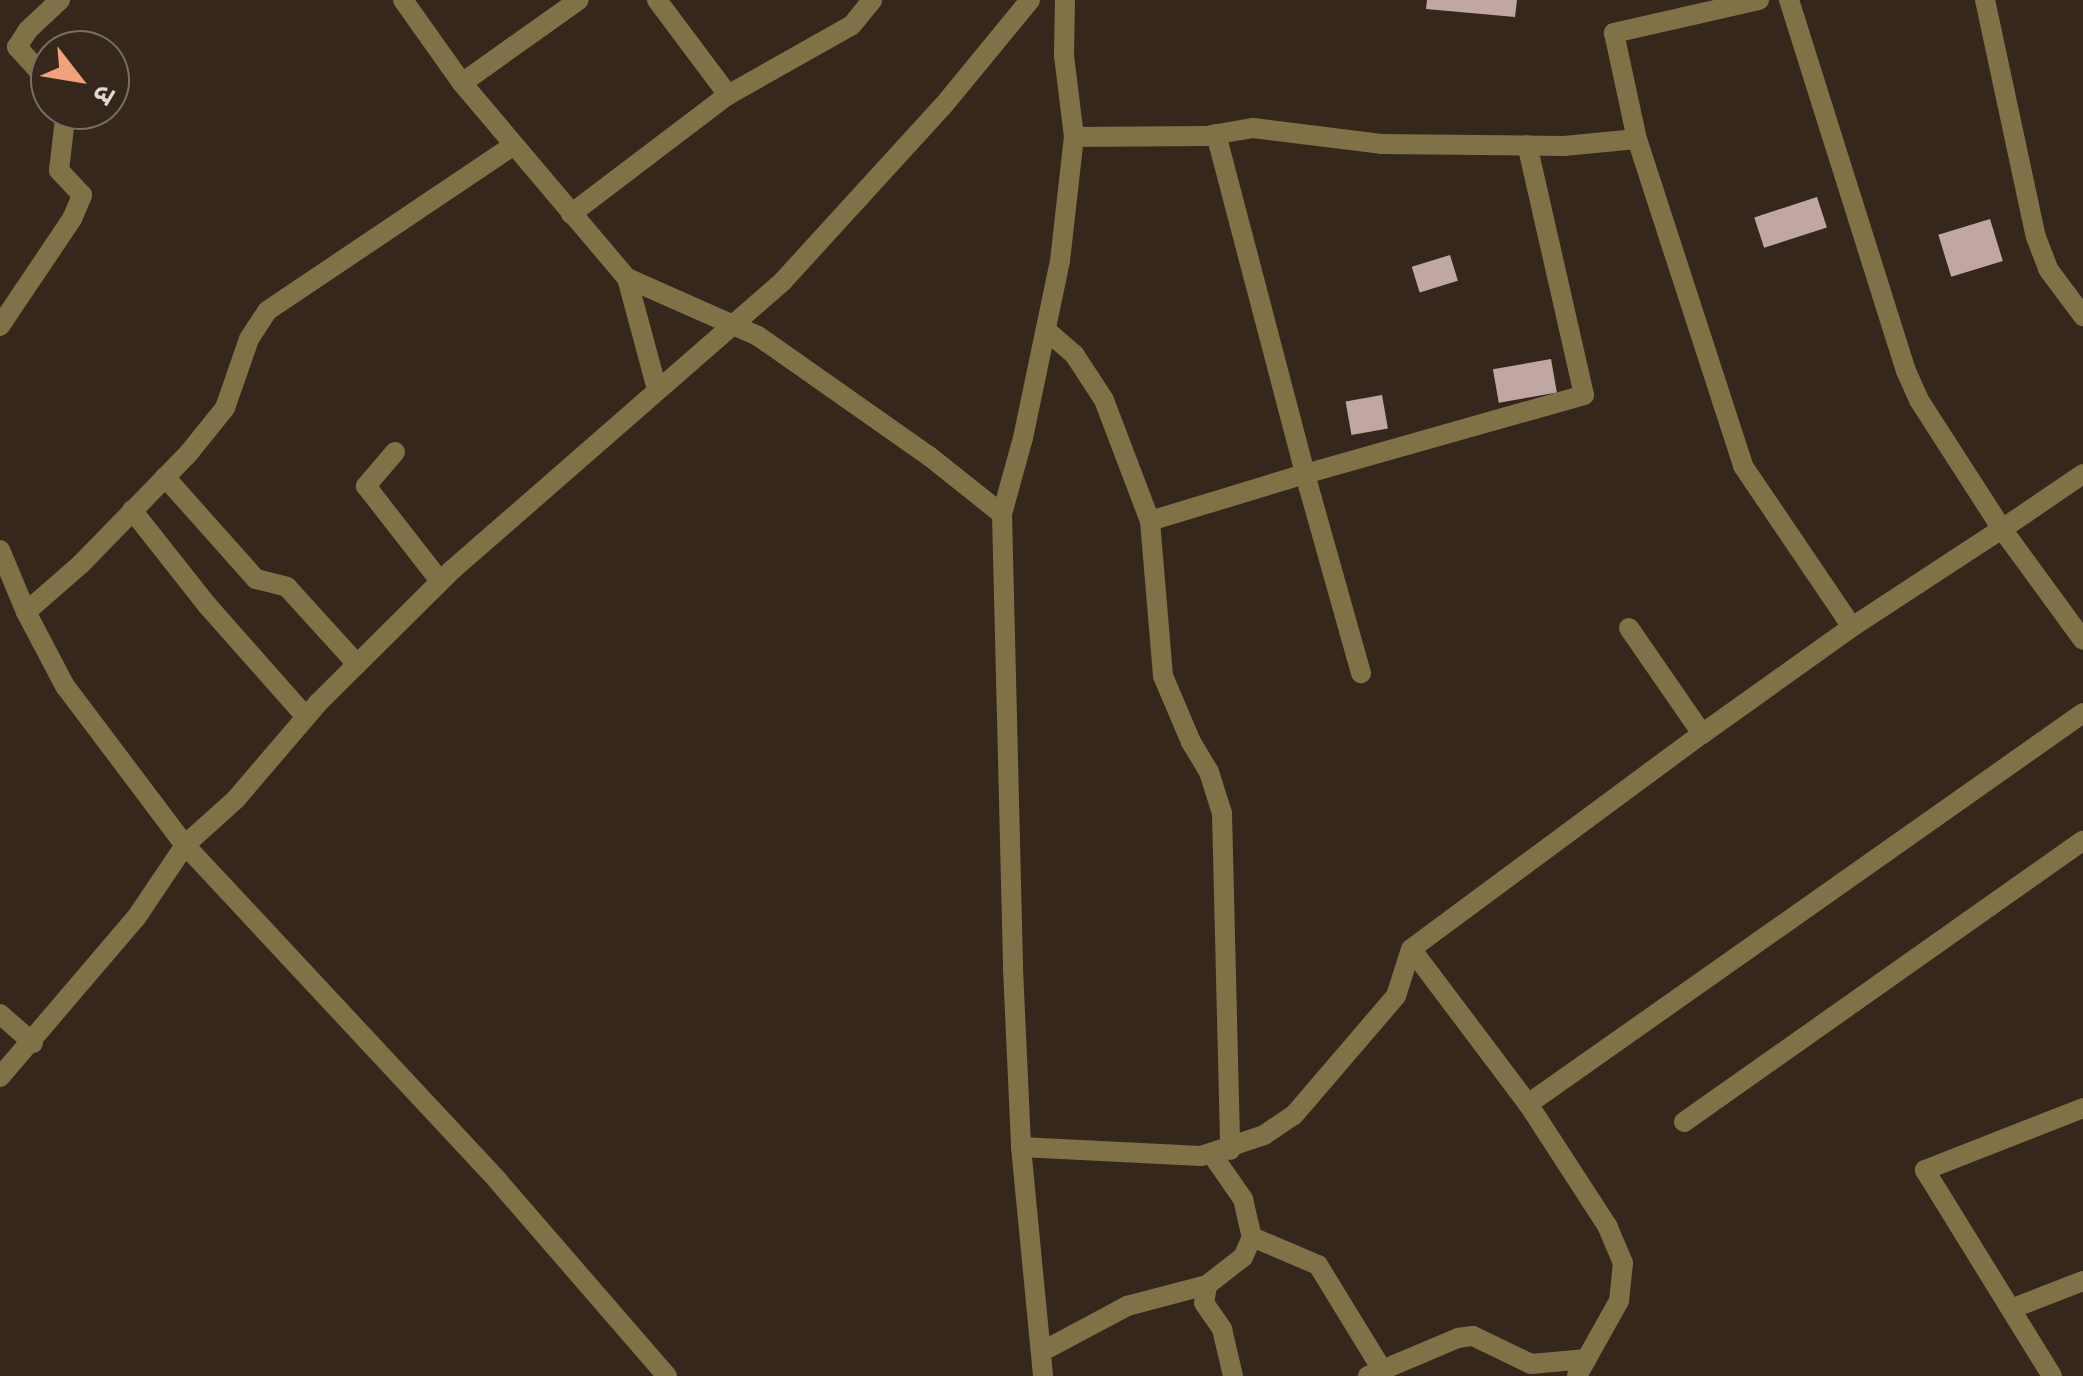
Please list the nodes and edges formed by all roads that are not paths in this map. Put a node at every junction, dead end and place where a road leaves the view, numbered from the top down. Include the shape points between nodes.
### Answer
1 (60, 0) edge
2 (403, 0) edge
3 (579, 0) edge
4 (657, 0) edge
5 (872, 0) edge
6 (1030, 0) edge
7 (1065, 0) edge
8 (1760, 0) edge
9 (1789, 0) edge
10 (1984, 0) edge
11 (30, 61) edge
12 (462, 83) junction
13 (728, 95) junction
14 (64, 130) edge
15 (1216, 134) junction
16 (1074, 137) junction
17 (1637, 140) junction
18 (1527, 144) junction
19 (514, 146) junction
20 (571, 214) junction
21 (628, 278) junction
22 (2083, 316) edge
23 (0, 326) edge
24 (730, 326) junction
25 (1046, 330) junction
26 (657, 389) junction
27 (395, 452) dead end
28 (1305, 474) junction
29 (2083, 474) edge
30 (165, 476) junction
31 (132, 510) junction
32 (1002, 514) junction
33 (1150, 522) junction
34 (2002, 529) junction
35 (0, 550) edge
36 (440, 581) junction
37 (26, 612) junction
38 (1852, 627) junction
39 (1629, 628) dead end
40 (2083, 640) edge
41 (357, 664) junction
42 (1361, 673) dead end
43 (2083, 713) edge
44 (306, 717) junction
45 (1702, 734) junction
46 (2083, 841) edge
47 (185, 845) junction
48 (1411, 950) junction
49 (0, 1014) edge
50 (33, 1043) junction
51 (0, 1077) edge
52 (1528, 1104) junction
53 (2083, 1108) edge
54 (1684, 1122) dead end
55 (1021, 1147) junction
56 (1220, 1152) junction
57 (1252, 1237) junction
58 (2083, 1281) edge
59 (1206, 1285) junction
60 (2011, 1309) junction
61 (1041, 1352) junction
62 (1582, 1367) edge
63 (1375, 1374) edge
64 (667, 1376) edge
65 (1043, 1376) edge
66 (1233, 1376) edge
67 (2052, 1376) edge

1 - 11 street via 17,48
2 - 12 street
3 - 12 street
4 - 13 street
5 - 13 street via 852,25
6 - 24 street via 863,196
7 - 16 street
8 - 17 street via 1614,33
9 - 34 street via 1906,371
10 - 22 street via 2036,238 2048,269
12 - 19 street
13 - 20 street
14 - 23 street via 59,170 82,194
15 - 16 street
15 - 18 street via 1253,128 1381,144
15 - 28 street
16 - 25 street
17 - 18 street
17 - 38 street via 1743,466
18 - 28 street via 1584,394
19 - 20 street
19 - 30 street via 267,311 248,339 225,408
20 - 21 street
21 - 24 street
21 - 26 street
24 - 26 street
24 - 32 street via 774,347
25 - 32 street
25 - 33 street via 1074,354 1104,400
26 - 36 street
27 - 36 street via 366,486
28 - 33 street
28 - 42 street
29 - 34 street
30 - 31 street
30 - 41 street via 256,579 287,587
31 - 37 street
31 - 44 street
32 - 55 street
33 - 56 street via 1163,676 1210,772 1222,813
34 - 38 street
34 - 40 street
35 - 37 street
36 - 41 street
37 - 47 street via 65,686
38 - 45 street
39 - 45 street
41 - 44 street
43 - 52 street
44 - 47 street via 236,800
45 - 48 street
46 - 54 street
47 - 50 street via 136,918
47 - 64 street via 498,1182
48 - 52 street
48 - 56 street via 1396,996 1316,1092 1294,1115
49 - 50 street
50 - 51 street
52 - 62 street via 1608,1227 1623,1262 1619,1301
53 - 60 street via 1925,1170
55 - 56 street
55 - 61 street
56 - 57 street via 1244,1199
57 - 59 street via 1244,1257
57 - 63 street via 1318,1265
58 - 60 street
59 - 61 street via 1127,1306
59 - 66 street via 1204,1302 1222,1329
60 - 67 street
61 - 65 street
62 - 63 street via 1532,1364 1473,1336

